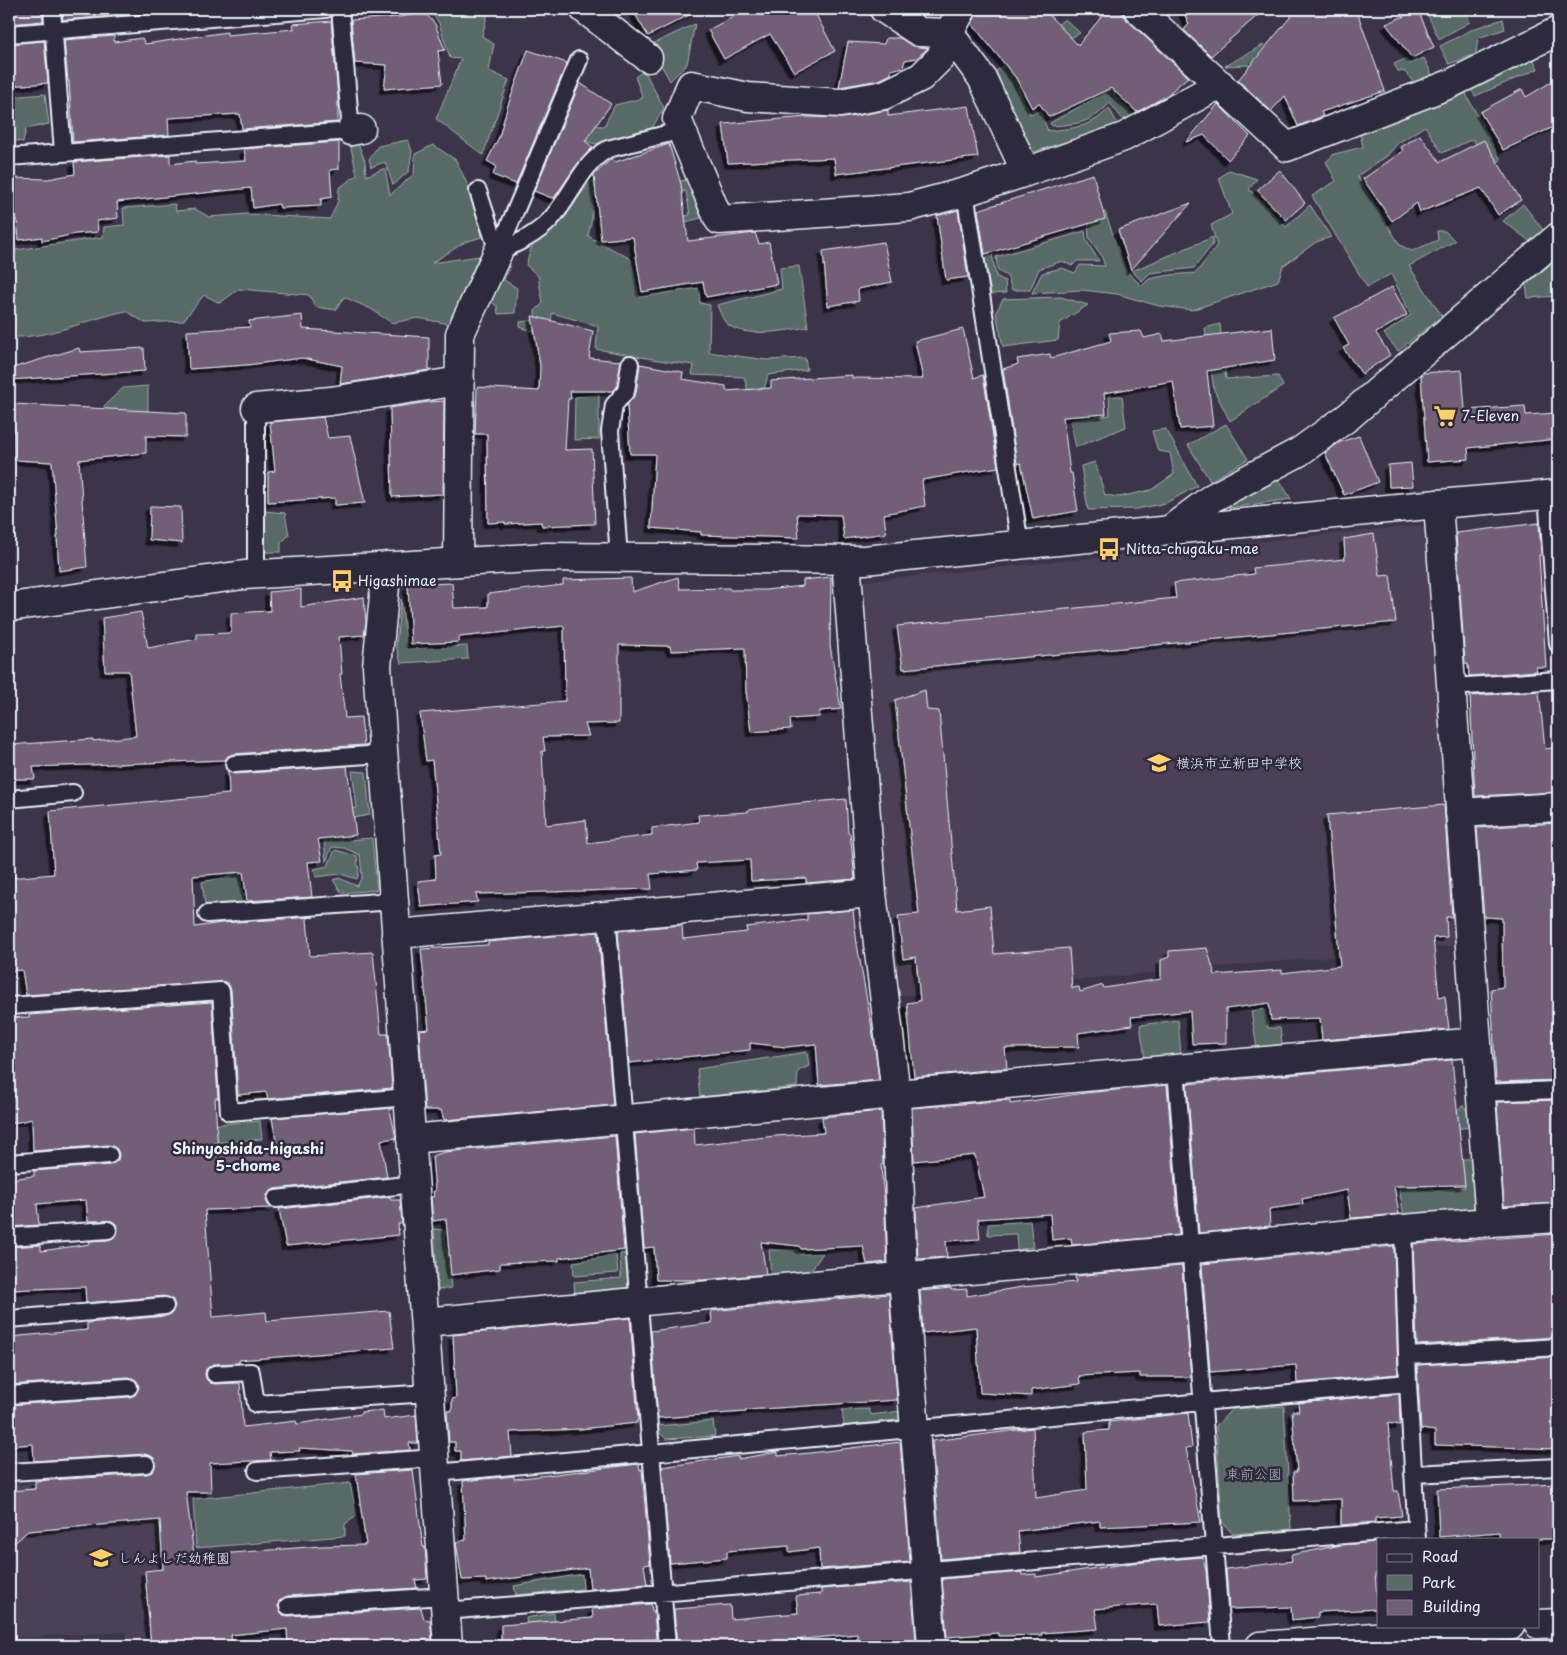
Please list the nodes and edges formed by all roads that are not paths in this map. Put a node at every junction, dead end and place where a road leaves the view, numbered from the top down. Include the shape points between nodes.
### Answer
1 (52, 9) edge
2 (326, 9) edge
3 (340, 9) edge
4 (884, 9) edge
5 (962, 9) edge
6 (1138, 9) edge
7 (597, 13) edge
8 (53, 31) junction
9 (1558, 31) edge
10 (949, 33) junction
11 (9, 34) edge
12 (648, 58) dead end
13 (579, 60) dead end
14 (1220, 84) junction
15 (676, 119) junction
16 (63, 152) junction
17 (9, 157) edge
18 (1026, 172) junction
19 (478, 191) dead end
20 (965, 192) junction
21 (1558, 237) edge
22 (498, 252) junction
23 (630, 364) dead end
24 (460, 381) junction
25 (256, 408) joint
26 (1552, 495) edge
27 (1438, 504) junction
28 (1172, 529) junction
29 (1020, 545) junction
30 (619, 558) junction
31 (846, 560) junction
32 (458, 562) junction
33 (387, 566) junction
34 (256, 574) junction
35 (9, 607) edge
36 (1558, 644) edge
37 (1558, 680) edge
38 (1451, 687) junction
39 (383, 754) junction
40 (234, 764) dead end
41 (74, 793) dead end
42 (9, 799) edge
43 (1558, 807) edge
44 (1460, 813) junction
45 (872, 892) junction
46 (394, 901) junction
47 (207, 914) dead end
48 (607, 915) junction
49 (396, 934) junction
50 (9, 1006) edge
51 (1477, 1042) junction
52 (1176, 1069) junction
53 (1558, 1090) edge
54 (1480, 1093) junction
55 (896, 1094) junction
56 (408, 1097) junction
57 (624, 1120) junction
58 (411, 1139) junction
59 (109, 1155) dead end
60 (9, 1163) edge
61 (414, 1184) junction
62 (276, 1199) dead end
63 (1558, 1218) edge
64 (1490, 1222) junction
65 (1403, 1229) junction
66 (108, 1230) dead end
67 (9, 1237) edge
68 (1191, 1250) junction
69 (903, 1277) junction
70 (639, 1302) junction
71 (165, 1306) dead end
72 (9, 1319) edge
73 (424, 1322) junction
74 (1558, 1346) edge
75 (1408, 1356) junction
76 (215, 1374) dead end
77 (1408, 1383) junction
78 (129, 1387) dead end
79 (430, 1393) junction
80 (9, 1395) edge
81 (1203, 1402) junction
82 (915, 1428) junction
83 (651, 1453) junction
84 (146, 1464) dead end
85 (435, 1466) junction
86 (1558, 1467) edge
87 (257, 1471) dead end
88 (9, 1472) edge
89 (1413, 1474) junction
90 (1416, 1534) edge
91 (1214, 1546) junction
92 (926, 1571) junction
93 (662, 1593) junction
94 (445, 1603) junction
95 (288, 1606) dead end
96 (1558, 1623) edge
97 (1540, 1624) edge
98 (1492, 1628) edge
99 (1431, 1635) edge
100 (448, 1646) edge
101 (667, 1646) edge
102 (932, 1646) edge
103 (1222, 1646) edge
104 (1260, 1646) edge

1 - 8 lane
2 - 8 lane
3 - 16 lane via 356,130
4 - 10 street via 919,32
5 - 10 street
6 - 14 street
7 - 12 street
8 - 11 lane
8 - 16 lane
9 - 14 street via 1450,84 1287,147
10 - 15 street via 941,57 921,77 884,96 840,103 748,97 691,85
10 - 18 street via 982,78
13 - 22 lane
14 - 18 street via 1124,137
15 - 20 street via 719,220 909,207
15 - 22 lane via 598,154 550,221 524,241
16 - 17 lane
18 - 20 street
19 - 22 lane
20 - 29 lane
21 - 28 street via 1348,417 1299,452 1212,498
22 - 24 street via 460,334
23 - 30 lane via 626,391 614,405 610,431
24 - 25 street via 331,401
24 - 32 street
25 - 34 lane
26 - 27 street
26 - 36 lane
27 - 28 street
27 - 38 street
28 - 29 street
29 - 31 street
30 - 31 street
30 - 32 street via 546,557
31 - 45 street
32 - 33 street
33 - 34 street
33 - 39 street via 377,666
34 - 35 street
37 - 38 lane
38 - 44 street
39 - 40 lane
39 - 46 street
41 - 42 lane
43 - 44 street
44 - 51 street
45 - 48 street
45 - 55 street
46 - 47 lane
46 - 49 street
48 - 49 street
48 - 57 lane
49 - 56 street
50 - 56 lane via 221,991 229,1112
51 - 52 street
51 - 54 street
52 - 55 street
52 - 68 lane
53 - 54 lane
54 - 64 street
55 - 57 street
55 - 69 street
56 - 58 street
57 - 58 street
57 - 70 lane
58 - 61 street
59 - 60 lane
61 - 62 lane
61 - 73 street
63 - 64 street
64 - 65 street
65 - 68 street
65 - 75 lane
66 - 67 lane
68 - 69 street
68 - 81 lane
69 - 70 street
69 - 82 street
70 - 73 street
70 - 83 lane
71 - 72 lane
73 - 79 street
74 - 75 lane
75 - 77 lane
76 - 79 lane via 251,1372 256,1404
77 - 81 lane
77 - 89 lane
78 - 80 lane
79 - 85 street
81 - 82 lane
81 - 91 lane
82 - 83 lane
82 - 92 street
83 - 85 lane
83 - 93 lane
84 - 88 lane
85 - 87 lane
85 - 94 street
86 - 89 lane
89 - 90 lane
90 - 91 lane
91 - 92 lane
91 - 103 lane
92 - 93 lane
92 - 102 street
93 - 94 lane
93 - 101 lane
94 - 95 lane
94 - 100 street
96 - 97 street
98 - 99 street
99 - 104 street

